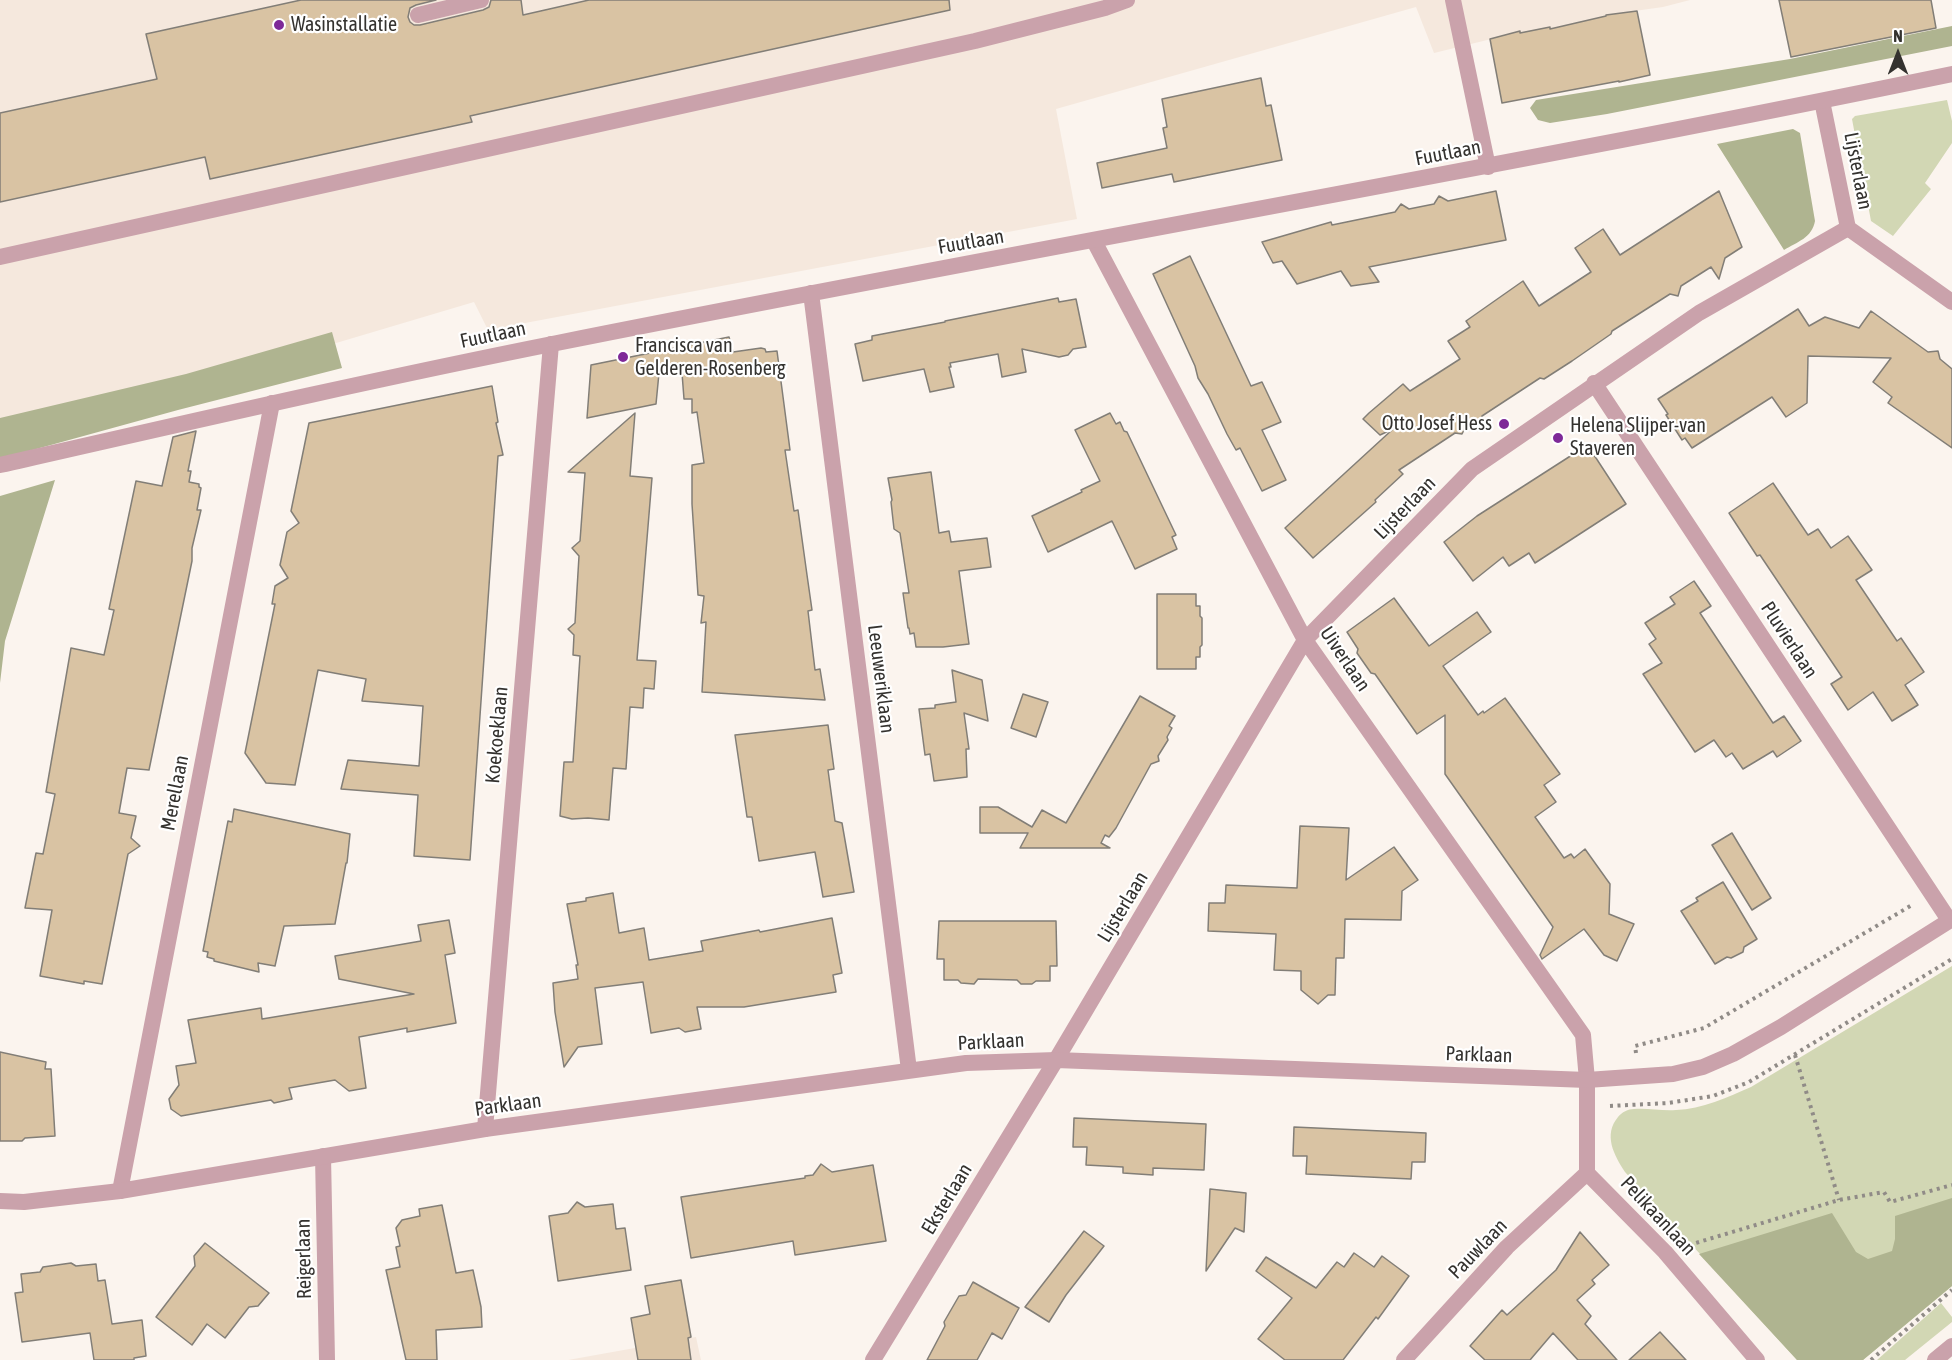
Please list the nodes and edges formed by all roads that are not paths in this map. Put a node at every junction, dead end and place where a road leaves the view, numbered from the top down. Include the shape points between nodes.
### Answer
1 (481, 0) edge
2 (1127, 0) edge
3 (1453, 0) edge
4 (418, 15) dead end
5 (1952, 74) edge
6 (1822, 100) junction
7 (1488, 167) junction
8 (1848, 228) junction
9 (1094, 241) junction
10 (0, 257) edge
11 (811, 293) junction
12 (1952, 302) edge
13 (551, 344) junction
14 (1594, 383) junction
15 (272, 403) junction
16 (0, 465) edge
17 (1305, 640) junction
18 (1951, 920) edge
19 (1056, 1060) junction
20 (909, 1070) junction
21 (1587, 1080) junction
22 (485, 1130) junction
23 (323, 1156) junction
24 (1587, 1173) junction
25 (120, 1191) junction
26 (0, 1201) edge
27 (1952, 1346) edge
28 (327, 1360) edge
29 (873, 1360) edge
30 (1404, 1360) edge
31 (1757, 1360) edge
32 (1935, 1360) edge

1 - 4 street
2 - 10 street via 975,41
3 - 7 street
5 - 6 street, Fuutlaan
6 - 7 street, Fuutlaan
6 - 8 street, Lijsterlaan
7 - 9 street, Fuutlaan
8 - 12 street
8 - 14 street, Lijsterlaan via 1699,313
9 - 11 street, Fuutlaan
9 - 17 street, Uiverlaan
11 - 13 street, Fuutlaan
11 - 20 street, Leeuweriklaan
13 - 15 street, Fuutlaan
13 - 22 street, Koekoeklaan
14 - 17 street, Lijsterlaan via 1472,469
14 - 18 street, Pluvierlaan
15 - 16 street, Fuutlaan
15 - 25 street, Merellaan
17 - 19 street, Lijsterlaan
17 - 21 street, Uiverlaan via 1583,1035
18 - 21 street, Parklaan via 1733,1054 1673,1074
19 - 20 street, Parklaan via 966,1063
19 - 21 street, Parklaan
19 - 29 street, Eksterlaan
20 - 22 street, Parklaan
21 - 24 street
22 - 23 street, Parklaan
23 - 25 street, Parklaan
23 - 28 street, Reigerlaan
24 - 30 street, Pauwlaan via 1507,1247
24 - 31 street, Pelikaanlaan via 1665,1252
25 - 26 street, Parklaan
27 - 32 street

